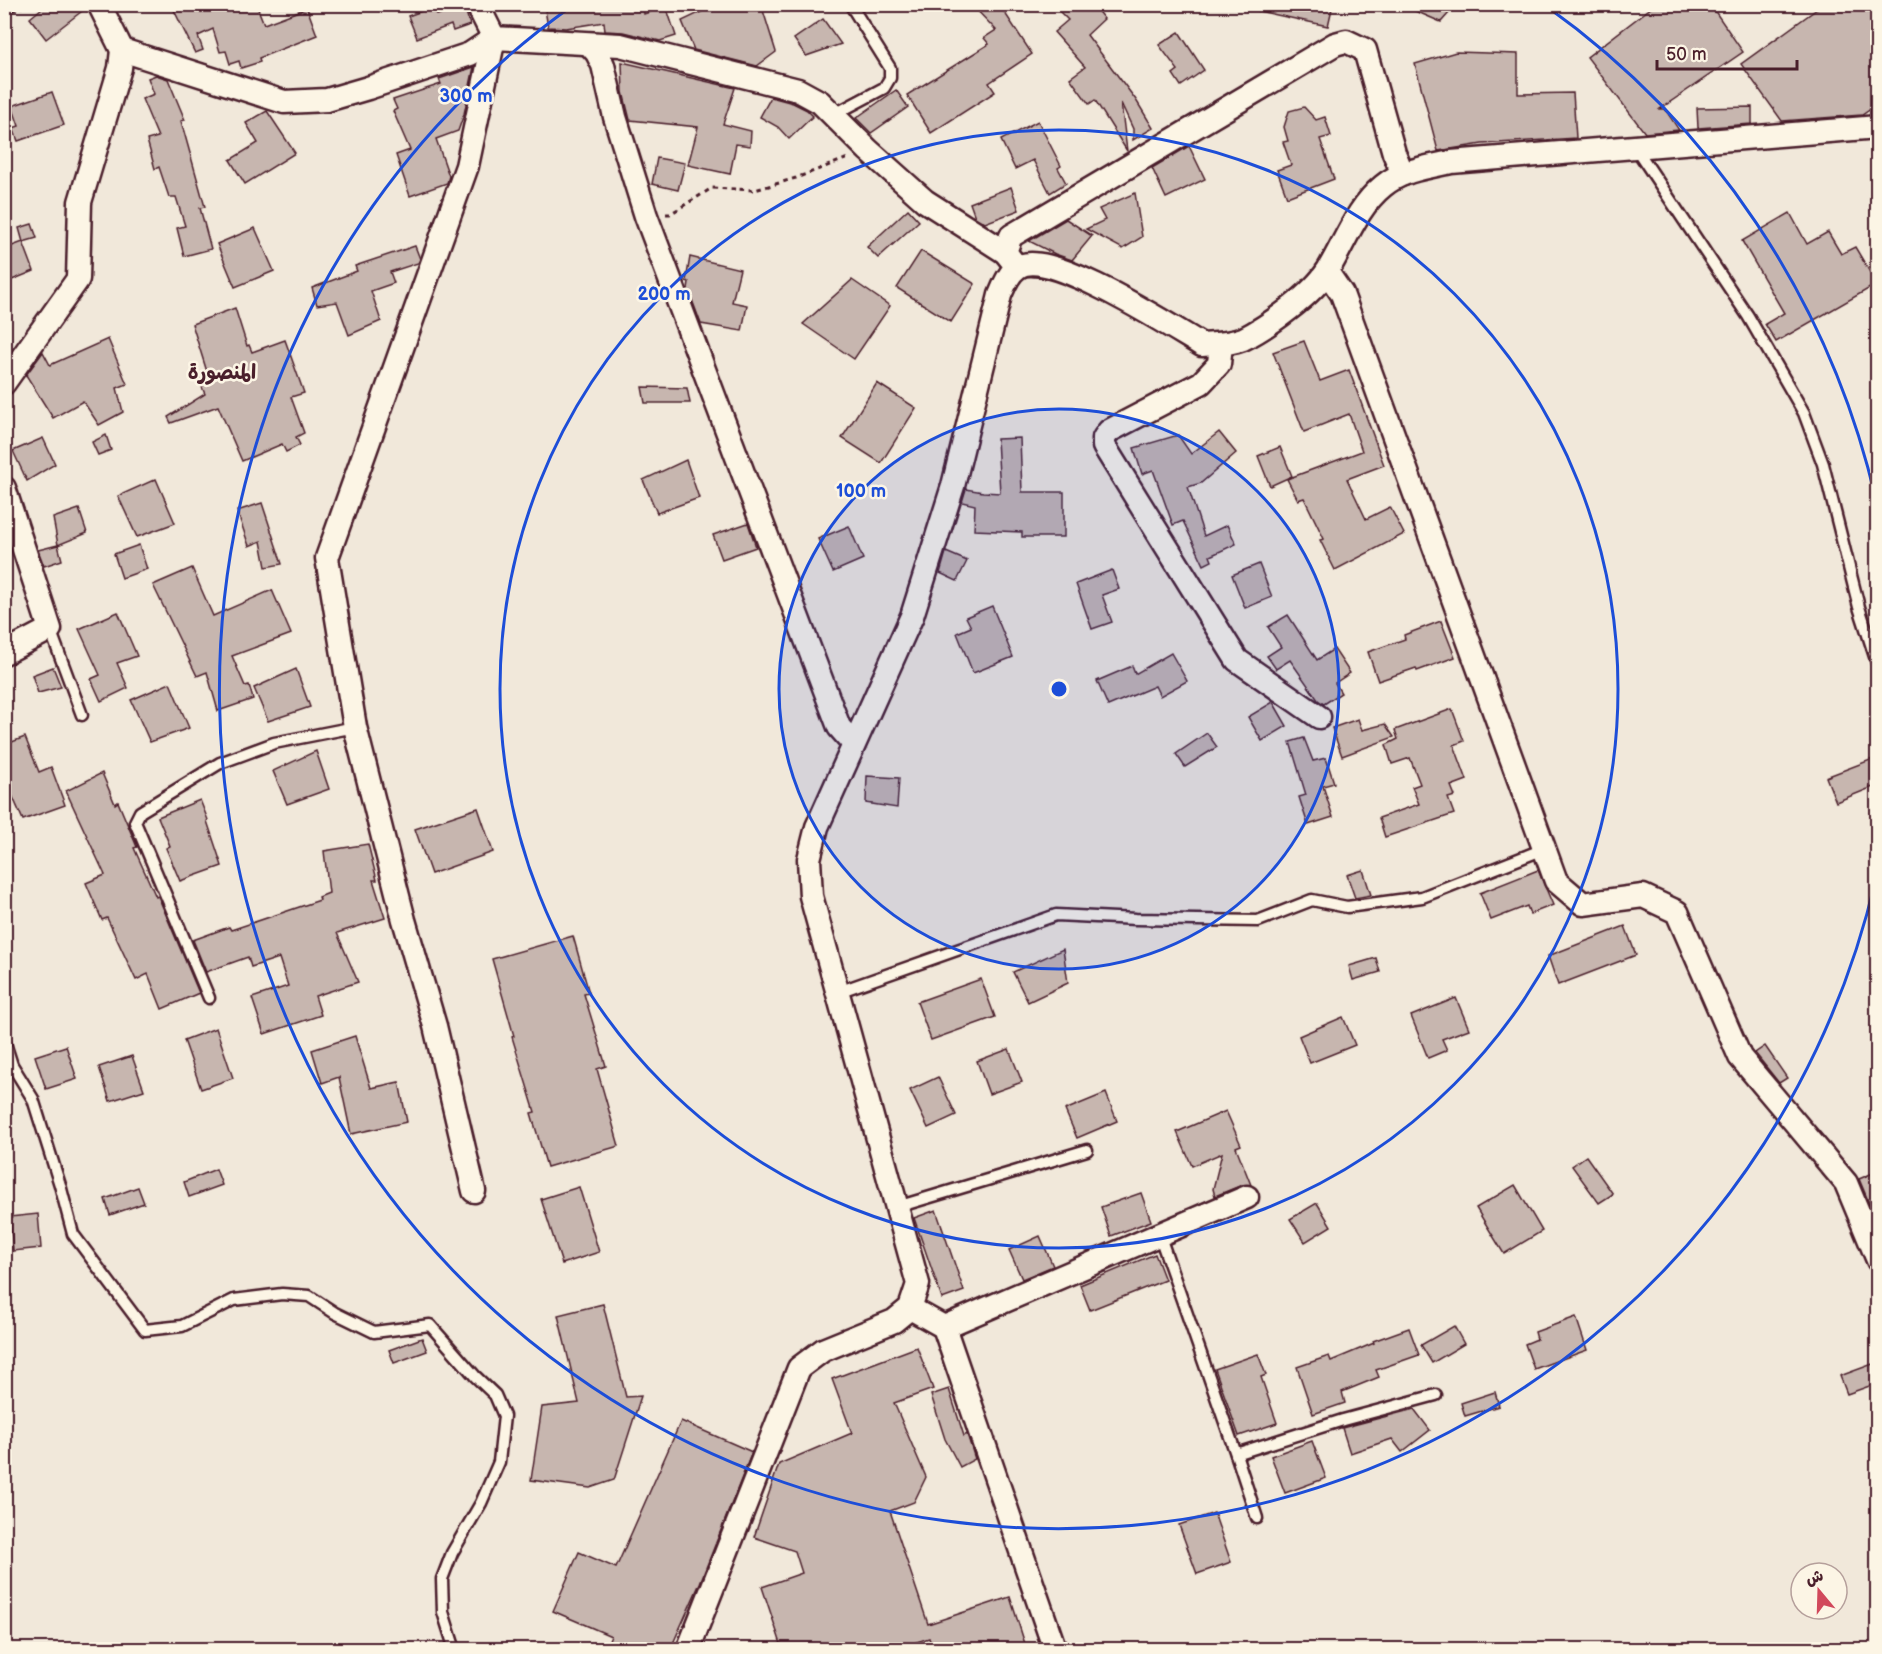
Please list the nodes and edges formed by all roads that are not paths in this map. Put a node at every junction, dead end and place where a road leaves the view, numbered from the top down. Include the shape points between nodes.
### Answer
1 (99, 4) edge
2 (477, 4) edge
3 (850, 4) edge
4 (494, 38) junction
5 (589, 44) junction
6 (122, 51) junction
7 (833, 115) junction
8 (1878, 128) edge
9 (1635, 147) junction
10 (1403, 174) junction
11 (1011, 259) junction
12 (1327, 272) junction
13 (1221, 344) junction
14 (4, 383) edge
15 (4, 488) edge
16 (50, 629) junction
17 (4, 653) edge
18 (1878, 666) edge
19 (82, 715) dead end
20 (1319, 717) dead end
21 (355, 727) junction
22 (853, 743) junction
23 (1544, 849) junction
24 (838, 992) junction
25 (209, 998) dead end
26 (4, 1040) edge
27 (1087, 1150) dead end
28 (474, 1191) dead end
29 (1247, 1197) dead end
30 (897, 1208) junction
31 (1159, 1234) junction
32 (1878, 1260) edge
33 (910, 1308) junction
34 (944, 1327) junction
35 (1436, 1395) dead end
36 (1236, 1454) junction
37 (1257, 1518) dead end
38 (455, 1650) edge
39 (688, 1650) edge
40 (1055, 1650) edge

1 - 6 street
2 - 4 street
3 - 7 lane via 890,68 890,78 884,88
4 - 5 street
4 - 6 street via 470,54 368,88 327,100 284,102
4 - 21 street via 467,166 327,558
5 - 7 street via 620,45 798,90 820,102
5 - 22 street via 603,65 646,216 839,727
6 - 14 street via 80,202 78,279
7 - 11 street via 926,201
8 - 9 street
9 - 10 street via 1451,162
9 - 18 lane via 1748,316 1804,413 1823,464
10 - 11 street via 1368,57 1365,50 1346,41 1011,236
10 - 12 street via 1367,201
11 - 13 street via 1061,270 1107,289 1202,345
11 - 22 street via 953,486 912,616
12 - 13 street via 1269,323 1241,339
12 - 23 street via 1342,294
13 - 20 street via 1219,364 1201,383 1109,431 1104,446 1237,660
15 - 16 street
16 - 17 street
16 - 19 lane
21 - 25 lane via 274,743 220,763 140,812 135,822
21 - 28 street via 435,1026
22 - 24 street via 817,827 809,859 811,896
23 - 24 lane via 1422,897 1347,907 1312,900 1258,921 1056,915
23 - 32 street via 1556,881 1583,904 1643,896 1677,912 1740,1056 1846,1183
24 - 30 street
26 - 38 lane via 12,1065 33,1099 73,1234 145,1330 182,1326 234,1300 282,1294 309,1296 374,1332 429,1325 495,1395 504,1416 499,1462 442,1578 443,1612
27 - 30 lane
29 - 31 street
30 - 33 street via 918,1284
31 - 34 street
31 - 36 lane
33 - 34 street
33 - 39 street via 894,1321 823,1350 799,1368
34 - 40 street
35 - 36 lane
36 - 37 lane

